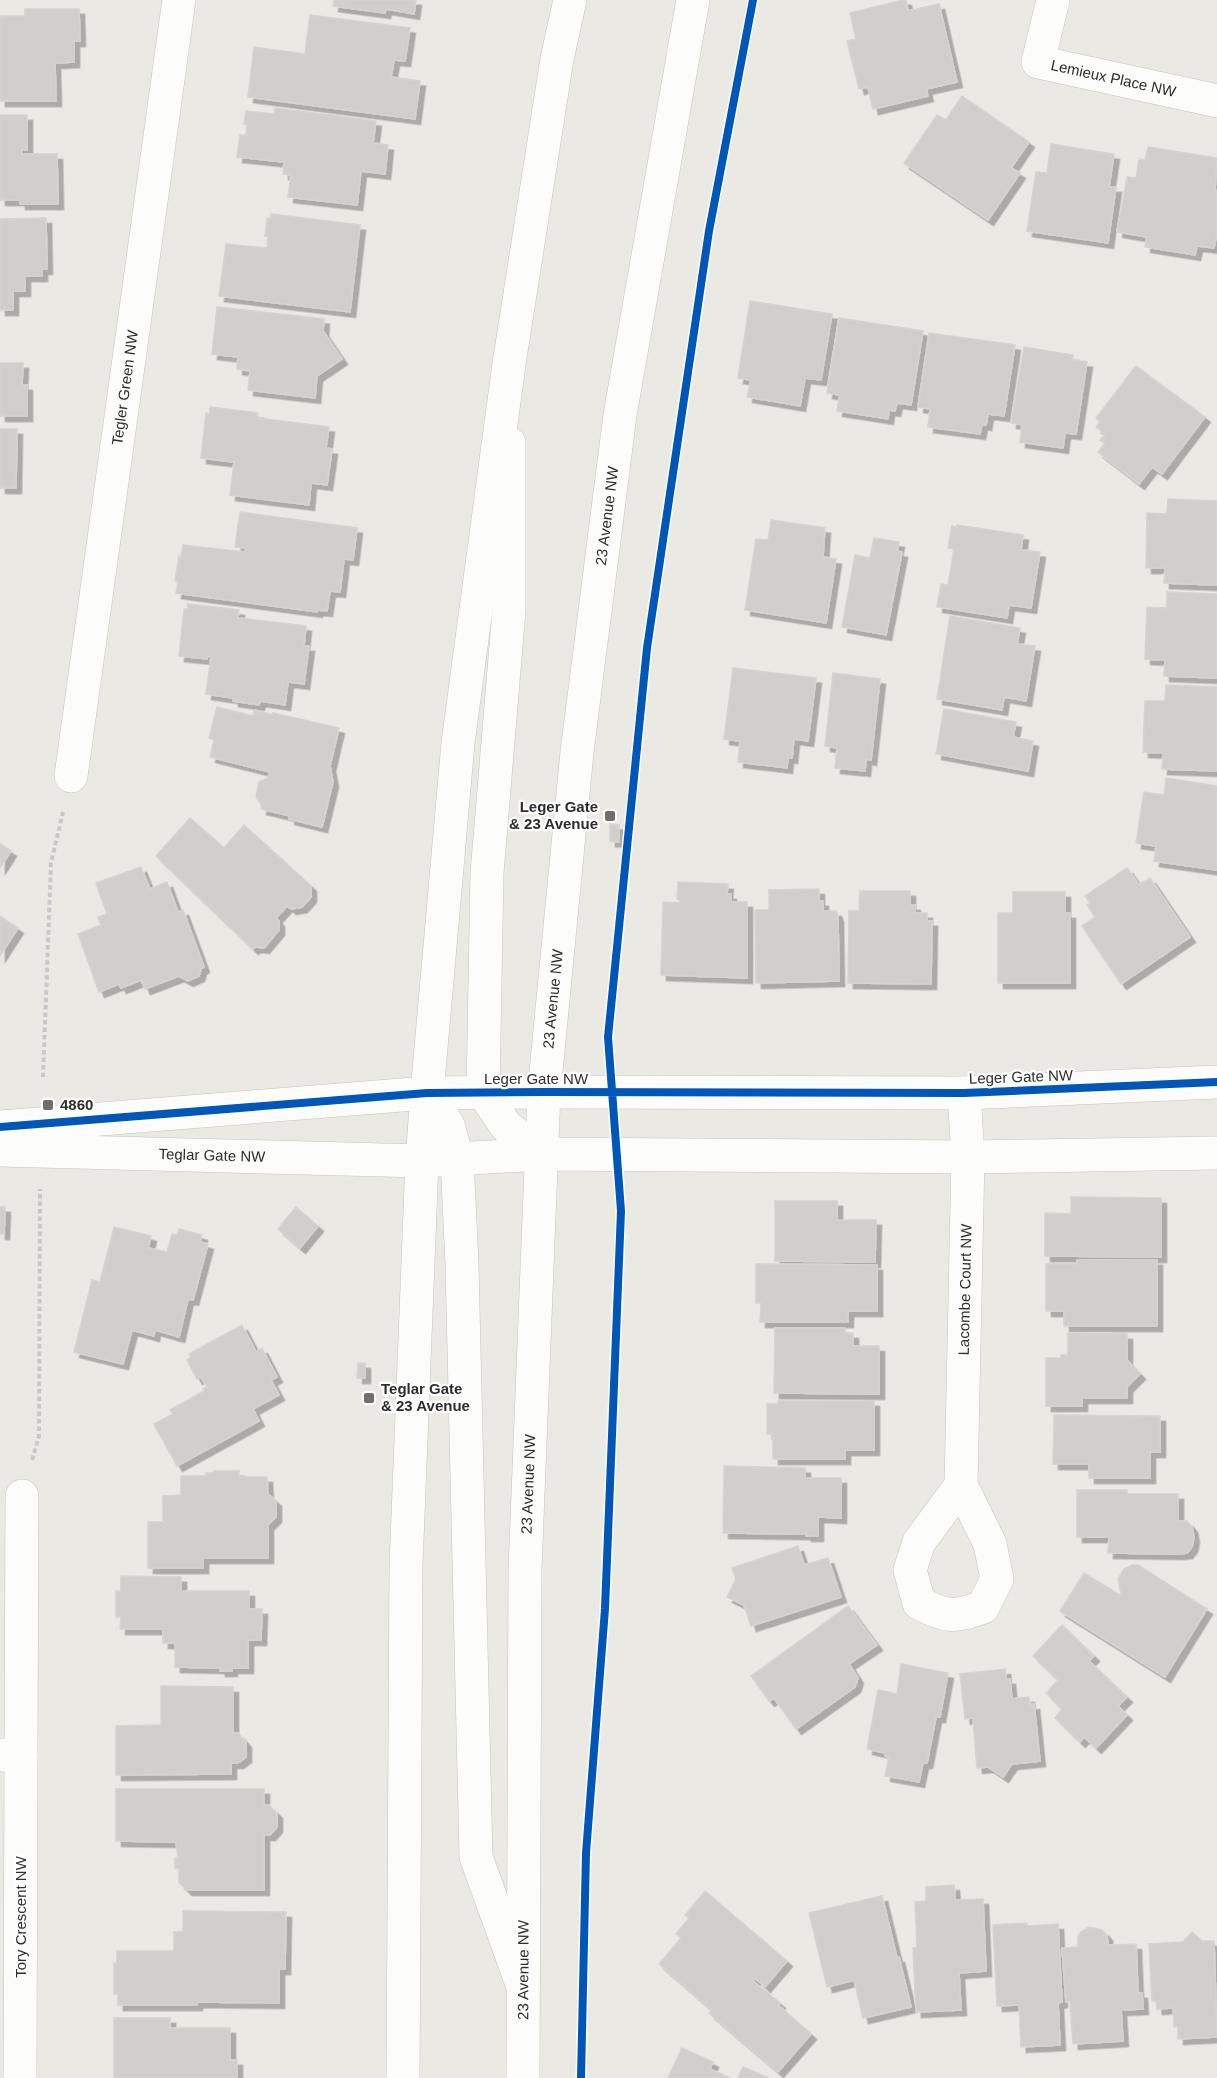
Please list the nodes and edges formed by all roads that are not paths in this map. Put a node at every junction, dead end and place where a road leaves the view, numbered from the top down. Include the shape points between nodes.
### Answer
1 (178, 0) edge
2 (570, 0) edge
3 (693, 0) edge
4 (1053, 0) edge
5 (1217, 101) edge
6 (509, 364) junction
7 (71, 776) road end
8 (1217, 1082) edge
9 (483, 1092) junction
10 (544, 1092) junction
11 (427, 1093) junction
12 (964, 1093) junction
13 (0, 1127) edge
14 (0, 1150) edge
15 (1217, 1153) edge
16 (541, 1154) junction
17 (968, 1157) junction
18 (457, 1159) junction
19 (422, 1161) junction
20 (961, 1485) dead end
21 (22, 1496) road end
22 (10, 1756) edge
23 (523, 1986) junction
24 (20, 2078) edge
25 (403, 2078) edge
26 (523, 2078) edge

1 - 7 street, Tegler Green NW
2 - 6 street via 557,59
3 - 10 street, 23 Avenue NW via 620,415 577,753
4 - 5 street, Lemieux Place NW via 1038,62
6 - 9 street via 509,610 487,873
6 - 11 street via 458,743
8 - 12 street, Leger Gate NW
9 - 10 street, Leger Gate NW
9 - 11 street, Leger Gate NW
9 - 16 street via 506,1126
10 - 12 street, Leger Gate NW
10 - 16 street, 23 Avenue NW
11 - 13 street, Leger Gate NW
11 - 18 street via 448,1125
11 - 19 street
12 - 17 street, Lacombe Court NW
14 - 19 street, Teglar Gate NW
15 - 17 street
16 - 17 street
16 - 18 street
16 - 23 street, 23 Avenue NW via 525,1570
17 - 20 street, Lacombe Court NW
18 - 19 street
18 - 23 street via 476,1857
19 - 25 street via 406,1566
21 - 22 street, Tory Crescent NW
22 - 24 street, Tory Crescent NW
23 - 26 street, 23 Avenue NW

